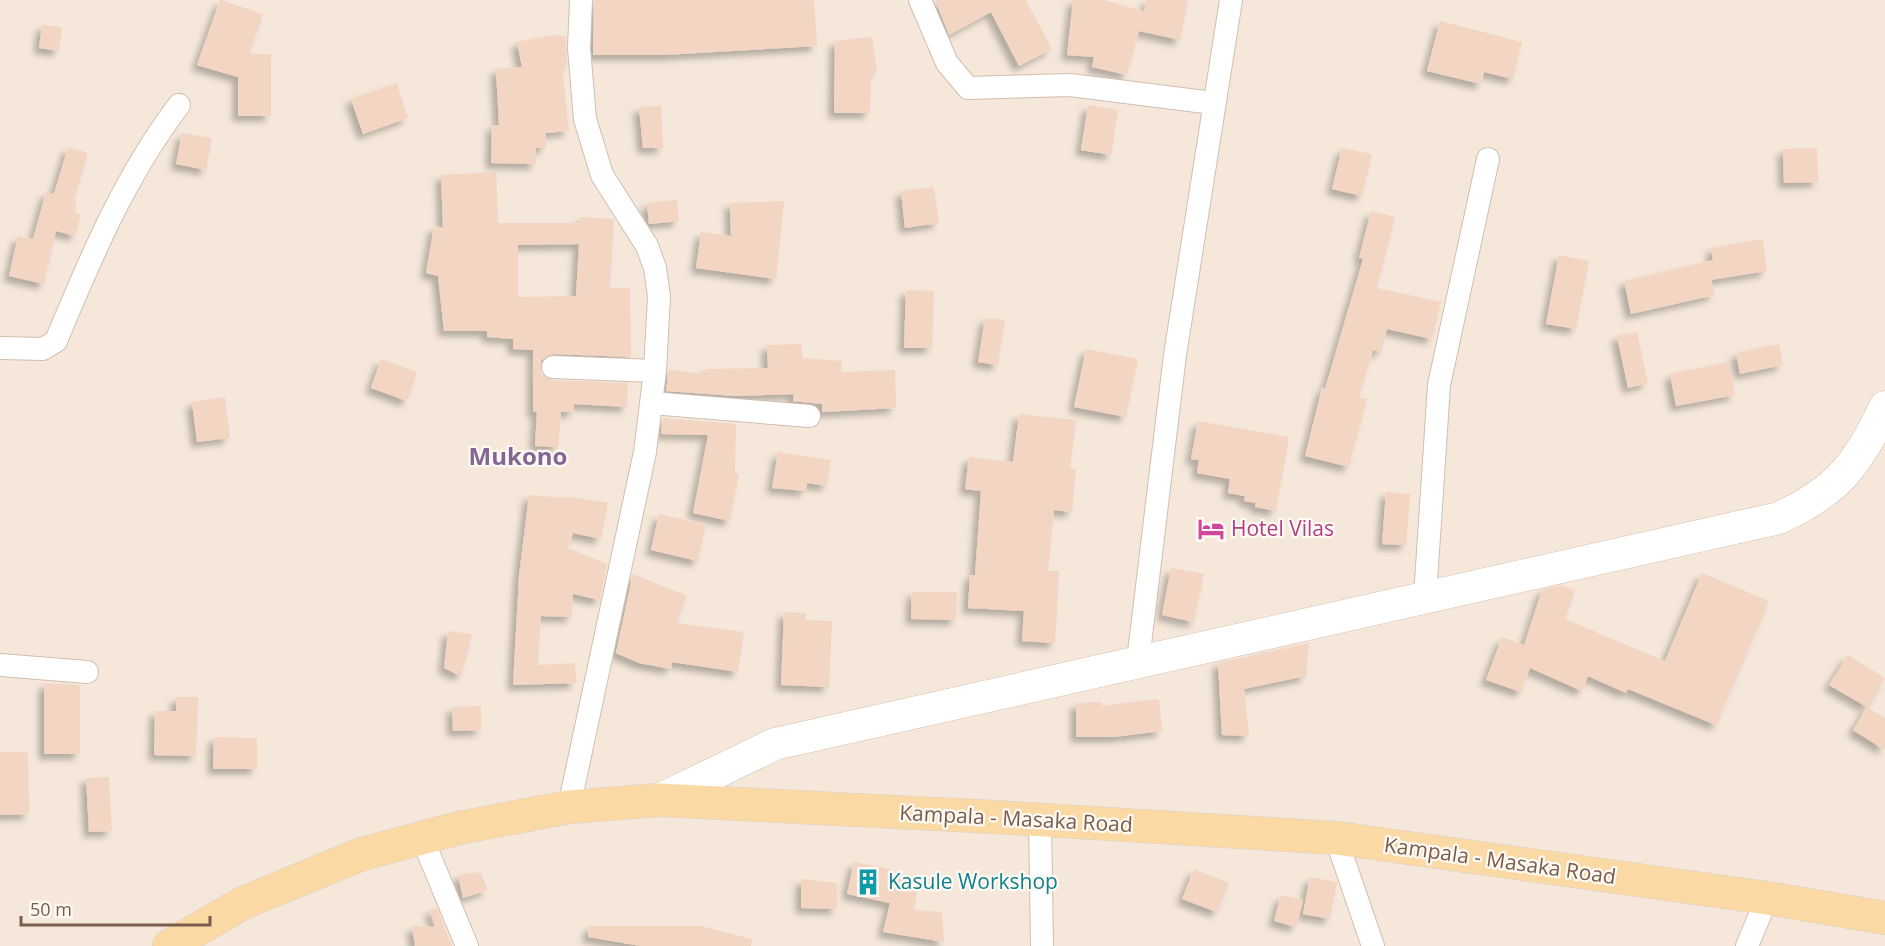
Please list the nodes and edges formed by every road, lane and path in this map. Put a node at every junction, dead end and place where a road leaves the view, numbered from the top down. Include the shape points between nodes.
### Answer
1 (581, 0) edge
2 (920, 0) edge
3 (1231, 0) edge
4 (1213, 104) junction
5 (179, 105) dead end
6 (1488, 159) dead end
7 (0, 348) edge
8 (553, 368) dead end
9 (655, 371) junction
10 (651, 403) junction
11 (1885, 407) edge
12 (809, 416) dead end
13 (1425, 597) junction
14 (1138, 661) junction
15 (0, 665) edge
16 (87, 672) dead end
17 (659, 801) junction
18 (569, 807) junction
19 (1040, 819) junction
20 (422, 838) junction
21 (1336, 838) junction
22 (1767, 898) junction
23 (1885, 918) edge
24 (172, 945) edge
25 (467, 946) edge
26 (1042, 946) edge
27 (1373, 946) edge
28 (1748, 946) edge

1 - 9 street via 579,48 585,119 602,175 647,246 655,268 659,296
2 - 4 street via 947,63 968,88 1070,85
3 - 4 street
4 - 14 street via 1176,355
5 - 7 street via 154,138 96,245 56,341 43,349
6 - 13 street via 1439,386
8 - 9 street
9 - 10 street
10 - 12 street
10 - 18 street via 645,452
11 - 13 street via 1864,451 1843,477 1809,505 1779,518
13 - 14 street
14 - 17 street via 776,744
15 - 16 street
17 - 18 main road, Kampala - Masaka Road
17 - 19 main road, Kampala - Masaka Road
18 - 20 main road, Kampala - Masaka Road
19 - 21 main road, Kampala - Masaka Road
19 - 26 street
20 - 24 main road, Kampala - Masaka Road via 362,854 243,903
20 - 25 street
21 - 22 main road, Kampala - Masaka Road
21 - 27 street
22 - 23 main road, Kampala - Masaka Road
22 - 28 street

